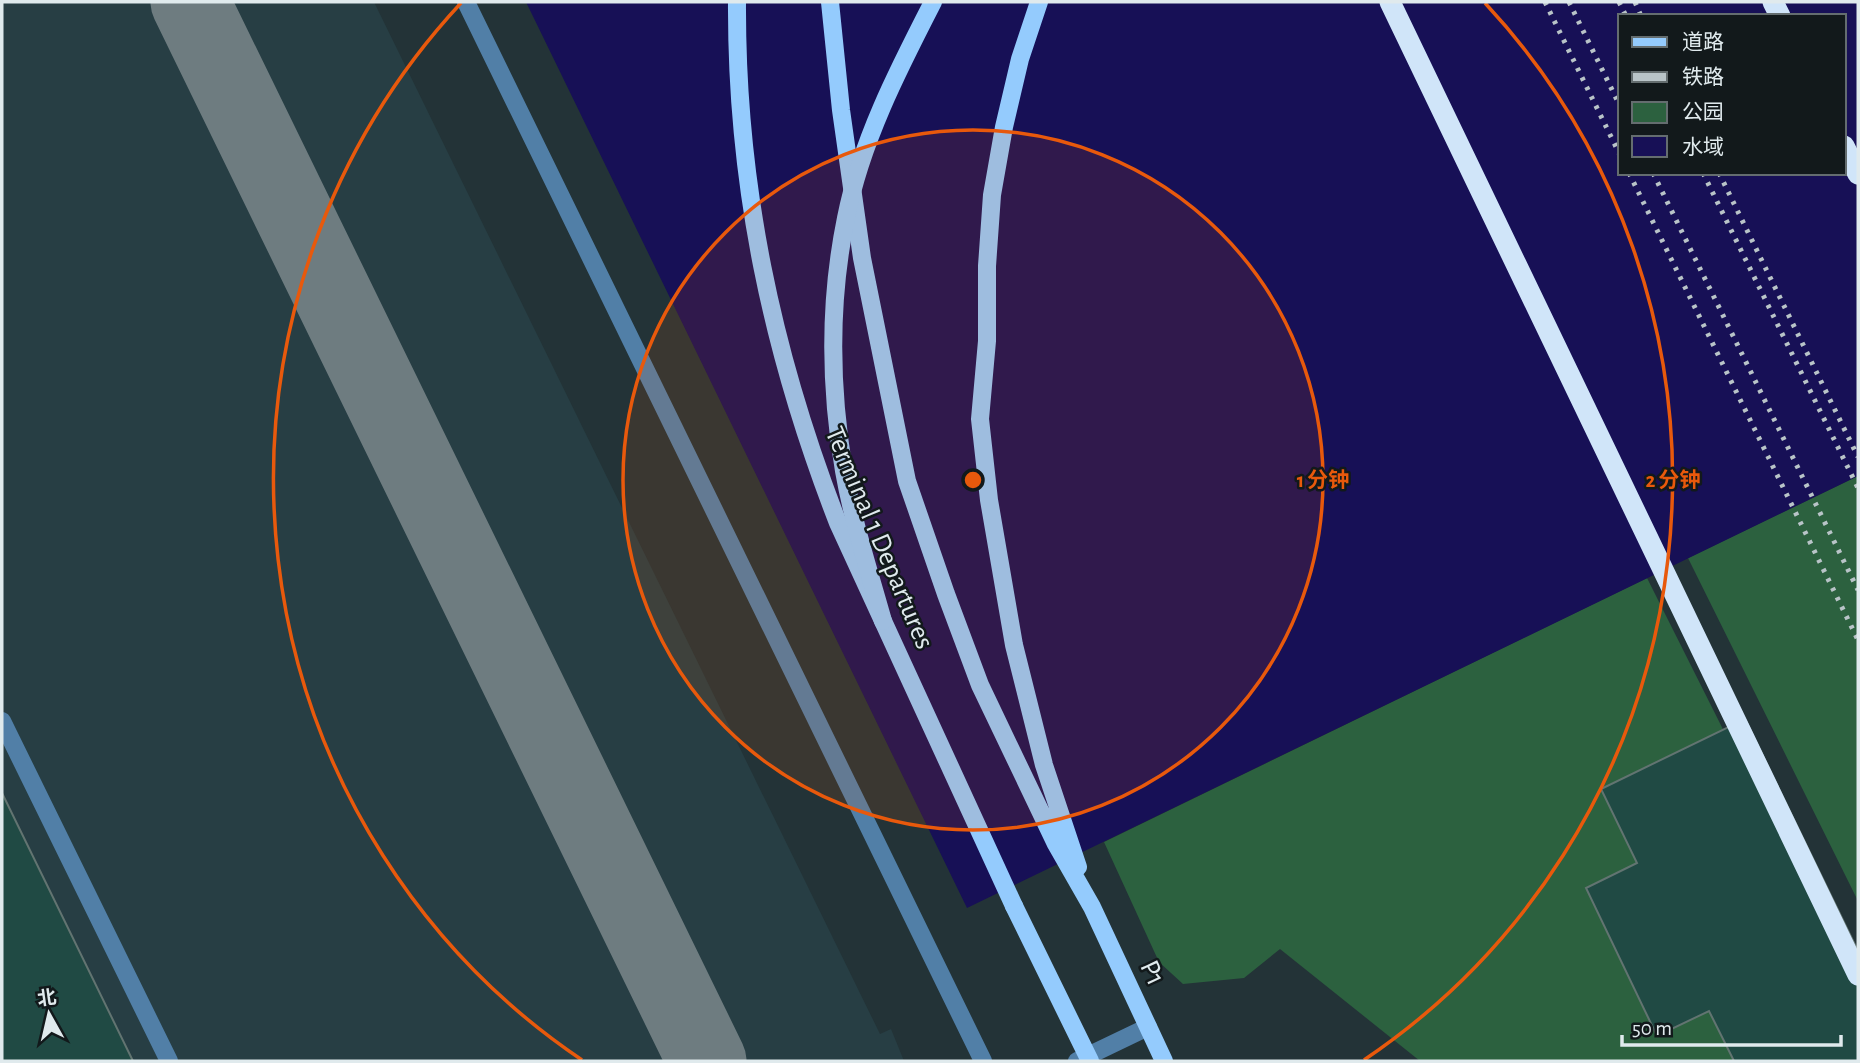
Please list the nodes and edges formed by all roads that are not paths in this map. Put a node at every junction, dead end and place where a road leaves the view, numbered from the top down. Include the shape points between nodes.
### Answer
1 (466, 2) edge
2 (737, 2) edge
3 (830, 2) edge
4 (933, 2) edge
5 (1039, 2) edge
6 (1390, 2) edge
7 (1846, 150) edge
8 (1858, 174) edge
9 (883, 621) junction
10 (2, 721) edge
11 (1092, 907) junction
12 (1858, 975) edge
13 (1148, 1027) junction
14 (169, 1061) edge
15 (983, 1061) edge
16 (1076, 1061) edge
17 (1090, 1061) edge
18 (1164, 1061) edge

1 - 15 lane
2 - 9 main road, Terminal 1 Departures, bridge via 747,189 777,338 819,475
3 - 11 main road, bridge via 862,258 907,481 980,685 1056,844
4 - 9 main road, bridge via 885,101 863,159 846,216 836,275 833,329 838,424 847,484
5 - 11 main road via 1020,59 992,195 980,419 1014,645 1044,765
6 - 12 highway
7 - 8 highway
9 - 17 main road, Terminal 1 Departures, bridge
10 - 14 lane
11 - 13 main road, P1
13 - 16 lane
13 - 18 main road, P1

